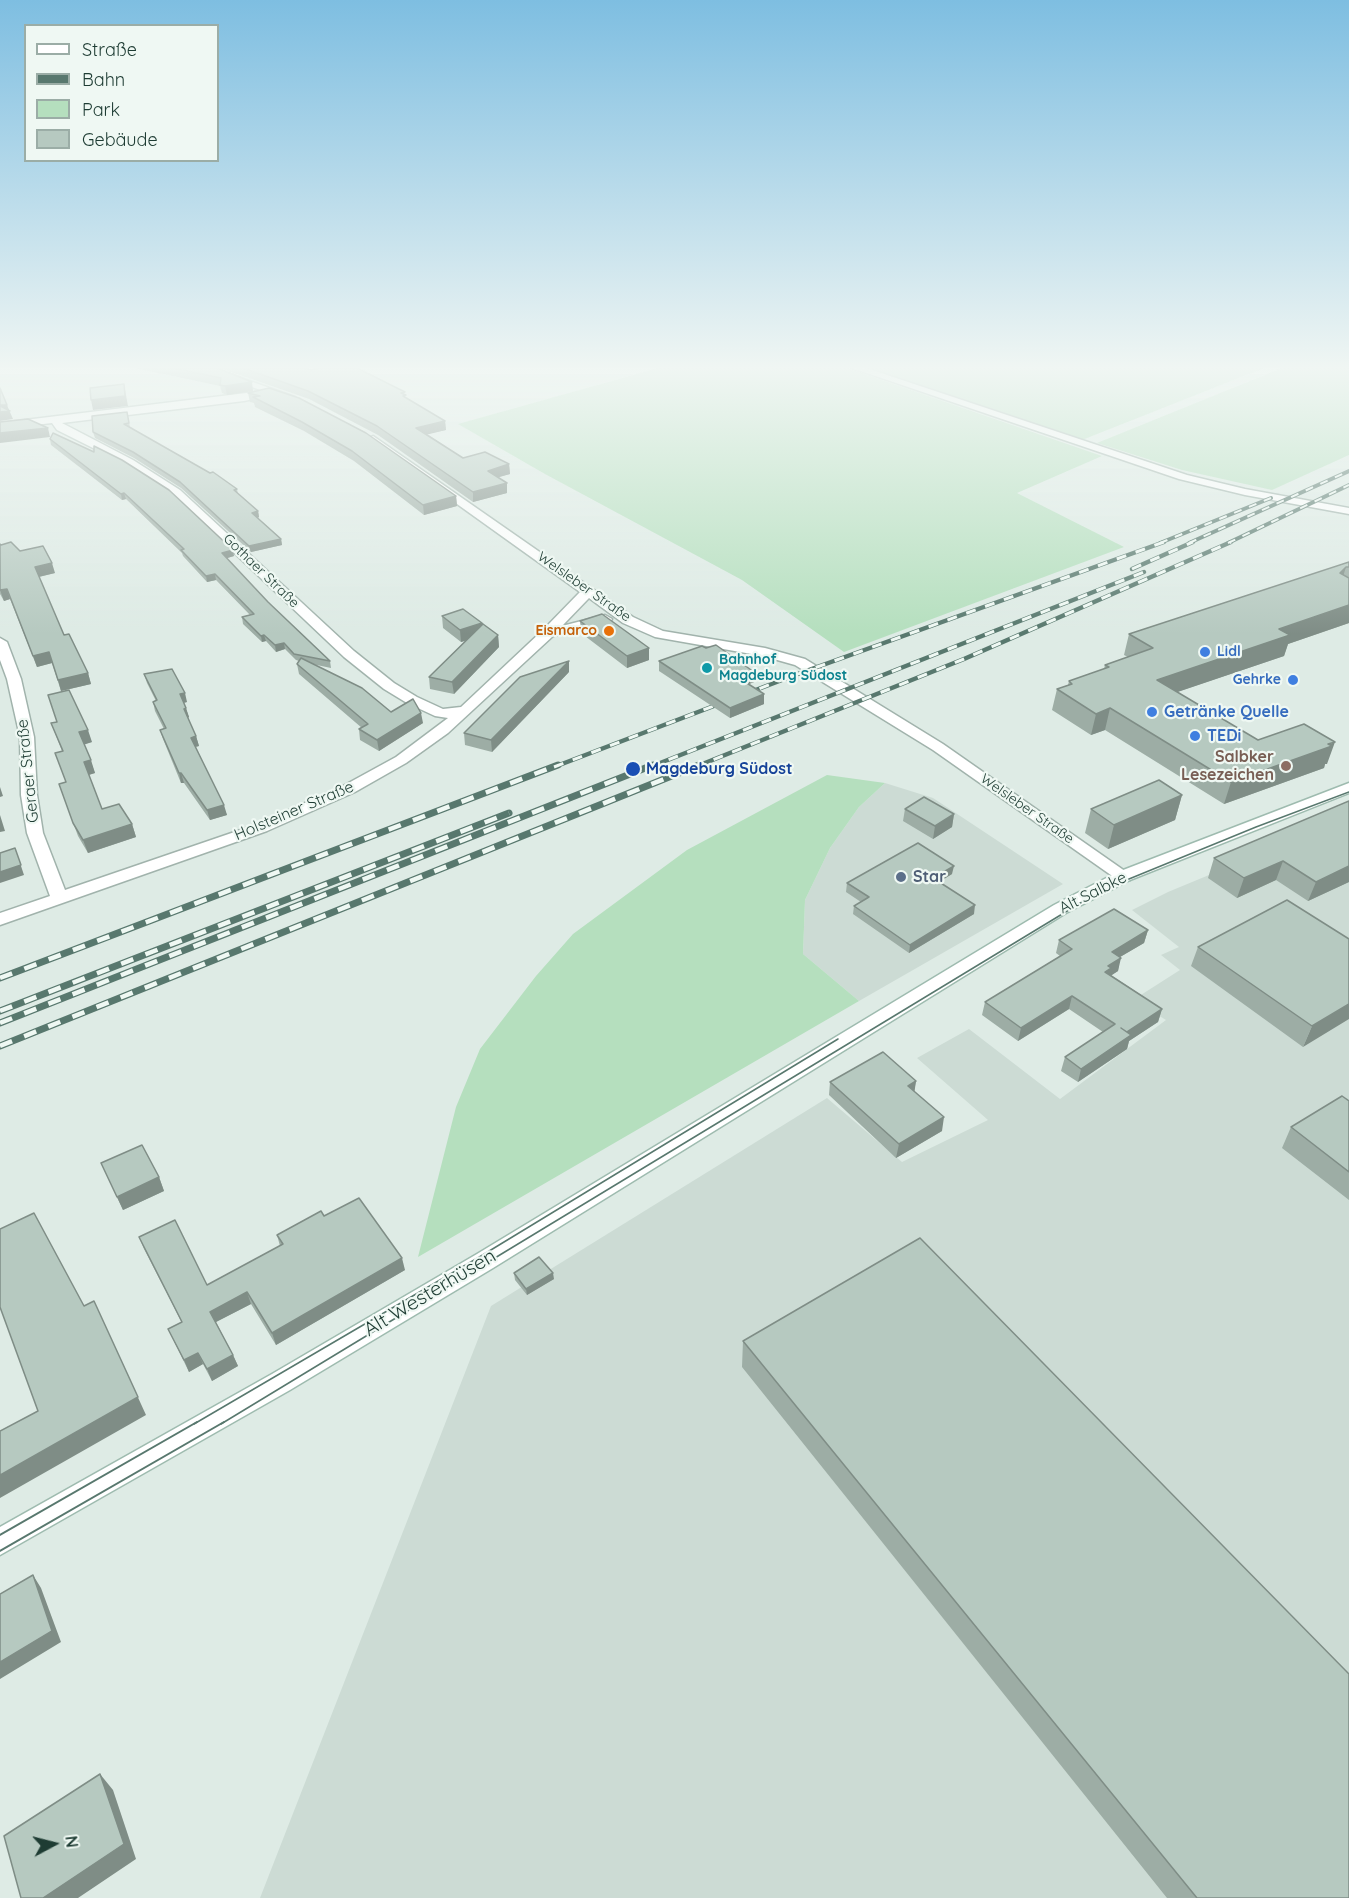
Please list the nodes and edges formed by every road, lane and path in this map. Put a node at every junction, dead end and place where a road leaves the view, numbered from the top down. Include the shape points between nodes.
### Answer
1 (118, 457) edge
2 (398, 457) edge
3 (1121, 457) edge
4 (1349, 511) edge
5 (588, 591) junction
6 (621, 615) junction
7 (548, 633) junction
8 (0, 642) edge
9 (467, 709) junction
10 (1349, 788) edge
11 (1124, 876) junction
12 (60, 899) junction
13 (0, 919) edge
14 (854, 1034) joint
15 (0, 1542) edge

1 - 9 street, Gothaer Straße via 176,492 343,649 389,686 440,713
2 - 5 street, Welsleber Straße
3 - 4 street via 1232,489
5 - 6 street, Welsleber Straße
5 - 7 street, Holsteiner Straße
6 - 7 street, Holsteiner Straße
6 - 11 street, Welsleber Straße via 655,633 773,653 805,665 938,747
7 - 9 street, Holsteiner Straße
8 - 12 street, Geraer Straße via 14,679 27,737 35,833
9 - 12 street, Holsteiner Straße via 401,760 328,799 261,828
10 - 11 street, Alt Salbke
11 - 14 street, Alt Salbke via 1060,909
12 - 13 street, Holsteiner Straße
14 - 15 street, Alt Westerhüsen via 485,1261

